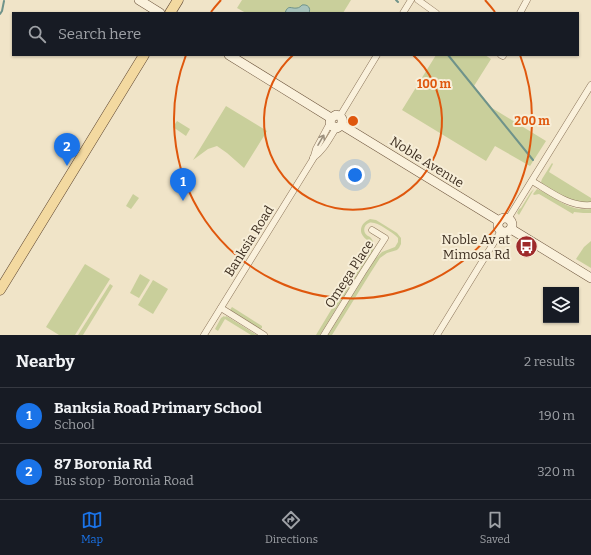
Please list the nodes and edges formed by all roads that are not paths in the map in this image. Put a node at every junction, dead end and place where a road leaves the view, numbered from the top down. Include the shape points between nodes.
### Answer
1 (139, 0) edge
2 (178, 0) edge
3 (411, 0) edge
4 (418, 0) edge
5 (527, 0) edge
6 (158, 12) edge
7 (171, 12) edge
8 (404, 12) edge
9 (435, 12) edge
10 (521, 12) edge
11 (143, 56) edge
12 (230, 56) edge
13 (376, 56) edge
14 (591, 85) edge
15 (336, 122) junction
16 (532, 181) junction
17 (591, 205) edge
18 (503, 224) junction
19 (372, 230) dead end
20 (591, 278) edge
21 (0, 290) edge
22 (221, 308) junction
23 (204, 335) edge
24 (264, 335) edge
25 (324, 335) edge
26 (437, 335) edge

1 - 6 street
2 - 7 main road
3 - 8 street
4 - 9 street
5 - 10 street
11 - 21 main road
12 - 15 street, Noble Avenue
13 - 15 street, Banksia Road
14 - 16 street
15 - 18 street, Noble Avenue
15 - 22 street, Banksia Road via 329,140 313,159
16 - 17 street via 568,202 581,206
16 - 18 street
18 - 20 street via 505,232 511,229
18 - 26 street
19 - 25 street, Omega Place via 385,238
22 - 23 street, Banksia Road
22 - 24 street

